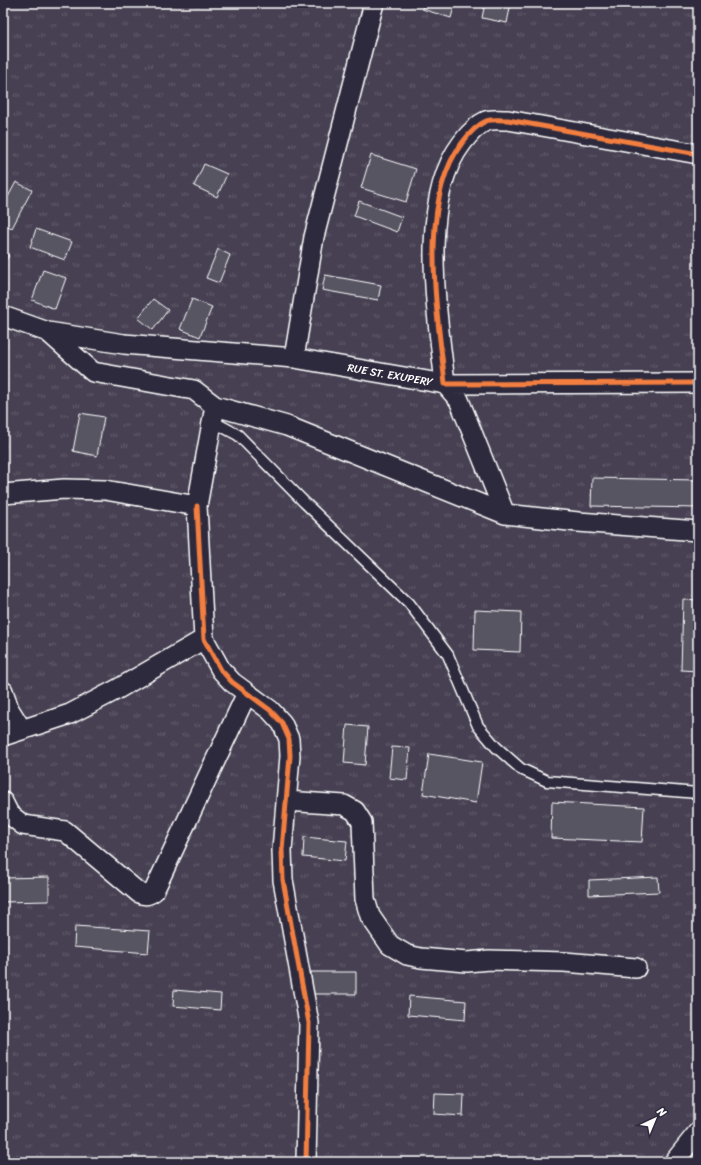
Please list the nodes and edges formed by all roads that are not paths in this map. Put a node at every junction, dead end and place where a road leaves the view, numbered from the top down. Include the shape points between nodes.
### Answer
1 (374, 3) edge
2 (698, 154) edge
3 (3, 316) edge
4 (48, 332) junction
5 (294, 358) junction
6 (698, 383) edge
7 (445, 384) junction
8 (213, 413) junction
9 (3, 494) edge
10 (198, 506) junction
11 (505, 514) junction
12 (698, 531) edge
13 (204, 638) junction
14 (3, 691) edge
15 (247, 693) junction
16 (22, 730) junction
17 (3, 736) edge
18 (698, 793) edge
19 (287, 801) junction
20 (3, 802) edge
21 (636, 968) dead end
22 (698, 1132) edge
23 (306, 1162) edge
24 (674, 1162) edge

1 - 5 street via 314,237
2 - 7 street via 508,120 487,121 469,134 452,156 437,202 434,275
3 - 4 street, RUE ST. EXUPERY
4 - 5 street, RUE ST. EXUPERY via 124,344
4 - 8 street via 93,372 194,390
5 - 7 street, RUE ST. EXUPERY
6 - 7 street
7 - 11 street, RUE ST. EXUPERY via 459,400
8 - 10 street
8 - 11 street via 287,426
8 - 18 lane via 410,603 448,655 478,726 520,769 547,781
9 - 10 street via 105,490
10 - 13 street
11 - 12 street
13 - 15 street via 220,670
13 - 16 street via 77,710
14 - 16 street via 9,709
15 - 19 street via 270,710 282,723 288,739 290,756
15 - 20 street via 154,891 149,894 139,893 65,831 22,825 9,814
16 - 17 street
19 - 21 street via 344,806 355,811 362,822 365,899 370,916 390,945 406,955 467,962 564,962
19 - 23 street via 282,850 283,880 309,1023
22 - 24 street

